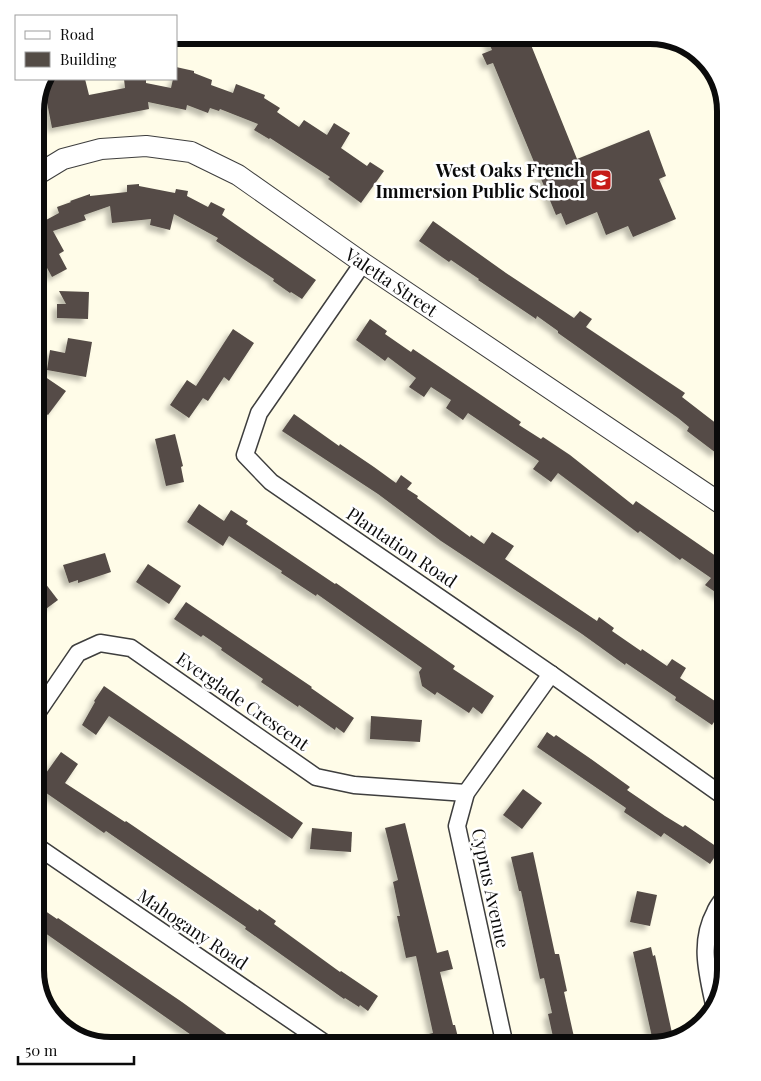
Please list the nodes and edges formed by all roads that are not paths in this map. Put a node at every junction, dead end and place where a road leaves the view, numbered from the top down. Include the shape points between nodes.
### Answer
1 (44, 171) edge
2 (363, 263) junction
3 (717, 501) edge
4 (551, 674) junction
5 (44, 703) edge
6 (717, 792) edge
7 (466, 793) junction
8 (44, 851) edge
9 (717, 908) edge
10 (712, 996) edge
11 (316, 1037) edge
12 (503, 1037) edge

1 - 2 street, Valetta Street via 63,159 102,149 146,146 190,152 238,175
2 - 3 street, Valetta Street
2 - 4 street, Plantation Road via 259,413 245,455 271,482
4 - 6 street, Plantation Road
4 - 7 street, Cyprus Avenue
5 - 7 street, Everglade Crescent via 78,654 100,643 131,648 316,776 354,785
7 - 12 street, Cyprus Avenue via 456,826
8 - 11 street, Mahogany Road
9 - 10 street via 705,939 706,969

